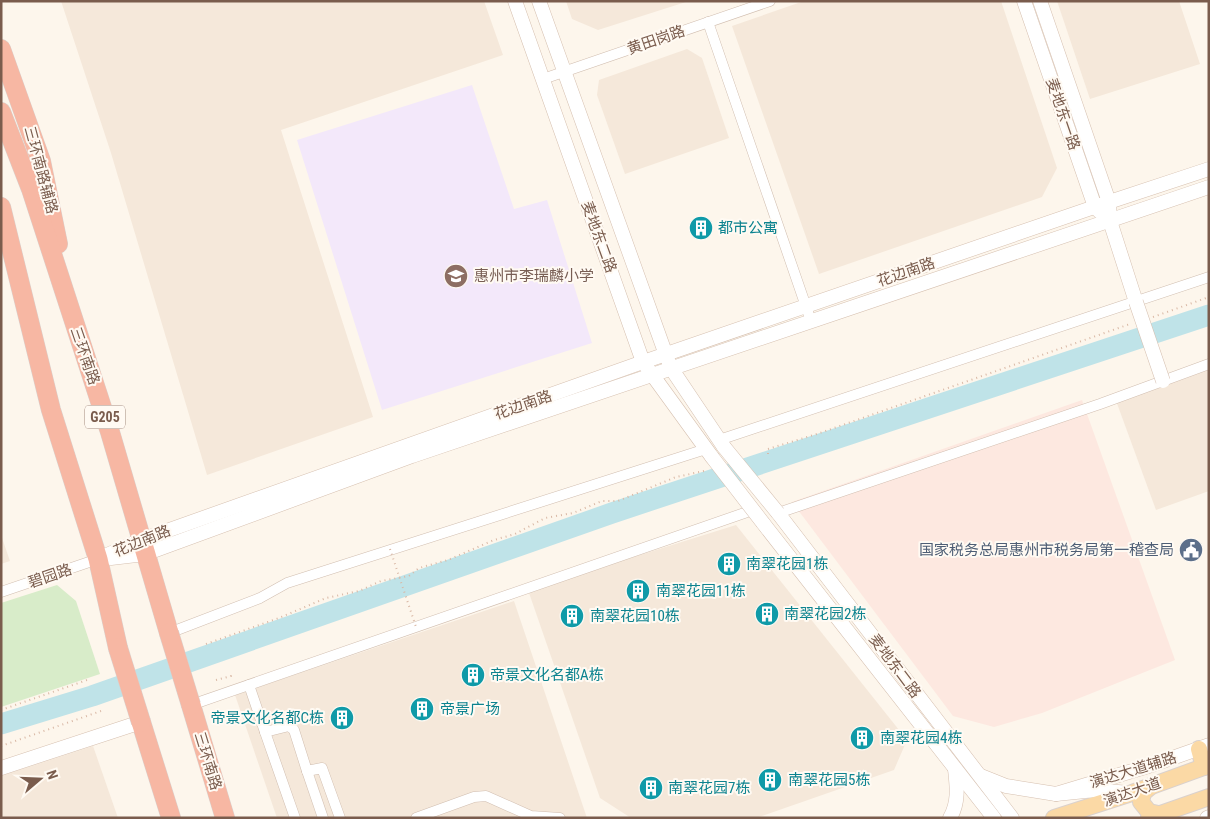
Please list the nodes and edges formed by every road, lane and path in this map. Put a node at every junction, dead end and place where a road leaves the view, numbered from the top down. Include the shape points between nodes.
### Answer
1 (515, 1) edge
2 (539, 1) edge
3 (770, 1) edge
4 (1024, 1) edge
5 (1040, 1) edge
6 (708, 22) junction
7 (1, 49) edge
8 (564, 72) junction
9 (543, 79) junction
10 (1, 112) edge
11 (1209, 169) edge
12 (1209, 187) edge
13 (1109, 202) junction
14 (1, 207) edge
15 (1095, 207) junction
16 (1110, 220) junction
17 (1, 254) edge
18 (1209, 277) edge
19 (64, 295) junction
20 (1209, 297) edge
21 (1136, 302) junction
22 (806, 307) junction
23 (1145, 319) dead end
24 (811, 321) junction
25 (1137, 322) dead end
26 (666, 355) junction
27 (643, 362) junction
28 (1209, 364) edge
29 (671, 368) junction
30 (653, 375) junction
31 (1163, 381) junction
32 (51, 410) junction
33 (722, 444) junction
34 (709, 453) junction
35 (768, 454) dead end
36 (704, 471) dead end
37 (753, 510) junction
38 (778, 513) junction
39 (142, 547) junction
40 (390, 550) junction
41 (98, 559) junction
42 (1, 592) edge
43 (416, 627) junction
44 (169, 633) junction
45 (206, 644) dead end
46 (230, 672) dead end
47 (90, 679) dead end
48 (216, 680) dead end
49 (249, 685) junction
50 (191, 705) junction
51 (1, 710) edge
52 (101, 711) dead end
53 (141, 722) junction
54 (265, 732) junction
55 (1, 746) edge
56 (1204, 747) edge
57 (1206, 766) edge
58 (1, 768) edge
59 (955, 769) junction
60 (307, 771) junction
61 (979, 776) junction
62 (1150, 787) junction
63 (1132, 793) junction
64 (1056, 794) junction
65 (218, 796) junction
66 (1209, 797) edge
67 (167, 812) edge
68 (1154, 816) edge
69 (225, 818) edge
70 (234, 818) edge
71 (295, 818) edge
72 (323, 818) edge
73 (340, 818) edge
74 (416, 818) edge
75 (560, 818) edge
76 (950, 818) edge
77 (994, 818) edge
78 (1012, 818) edge
79 (1054, 818) edge

1 - 9 street, 麦地东二路
2 - 8 street, 麦地东二路
3 - 6 street, 黄田岗路
4 - 15 street, 麦地东一路
5 - 13 street, 麦地东一路
6 - 8 street, 黄田岗路
6 - 22 street
7 - 19 highway, 三环南路辅路 via 41,161 55,222
8 - 9 street, 黄田岗路
8 - 26 street, 麦地东二路
9 - 27 street, 麦地东二路
10 - 19 highway, 三环南路 / G205 via 31,189
11 - 13 street, 花边南路
12 - 16 street, 花边南路
13 - 15 street, 花边南路
13 - 16 street, 麦地东一路
14 - 32 highway
15 - 16 street
15 - 22 street, 花边南路
16 - 21 street, 麦地东一路
16 - 24 street, 花边南路
17 - 32 highway
18 - 21 street
19 - 39 highway, 三环南路 / G205 via 110,432
20 - 23 path
21 - 31 street, 麦地东一路, bridge
21 - 33 street
22 - 24 street
22 - 26 street, 花边南路
24 - 29 street, 花边南路
25 - 35 path via 768,449
26 - 27 street, 花边南路
26 - 29 street, 麦地东二路
27 - 30 street, 麦地东二路
27 - 39 street, 花边南路
28 - 31 street
29 - 30 street, 花边南路
29 - 33 street, 麦地东二路
30 - 34 street, 麦地东二路
30 - 39 street, 花边南路
31 - 38 street
32 - 41 highway
33 - 38 street, 麦地东二路, bridge
34 - 37 street, 麦地东二路, bridge
34 - 40 street
36 - 45 path via 676,477 618,502 602,501 573,513 545,518 515,534 424,566 409,576 326,598
37 - 43 street
37 - 59 street, 麦地东二路, bridge
38 - 61 street, 麦地东二路
39 - 41 street, 花边南路
39 - 44 highway, 三环南路 / G205
40 - 43 path, bridge
40 - 44 street via 287,583 260,598
41 - 42 street, 碧园路
41 - 53 highway, bridge via 118,648
43 - 49 street
44 - 50 highway, G205, bridge
46 - 48 path via 231,676
47 - 51 path
49 - 50 street
49 - 54 street
50 - 65 highway, 三环南路 / G205
52 - 55 path
53 - 58 street
53 - 67 highway
54 - 60 street via 289,726 294,730
54 - 71 street
56 - 57 main road
56 - 64 street, 演达大道辅路
57 - 62 main road, 演达大道
59 - 76 street via 958,796
59 - 77 street, 麦地东二路
60 - 72 street
60 - 73 street via 322,768
61 - 64 street via 1006,786
61 - 78 street, 麦地东二路
62 - 63 main road, 演达大道
62 - 68 main road via 1142,793 1141,802
63 - 64 street via 1095,790
63 - 79 main road, 演达大道
65 - 69 highway, 三环南路 / G205
65 - 70 highway
66 - 68 main road, 演达大道
74 - 75 street via 474,797 486,796 531,816

